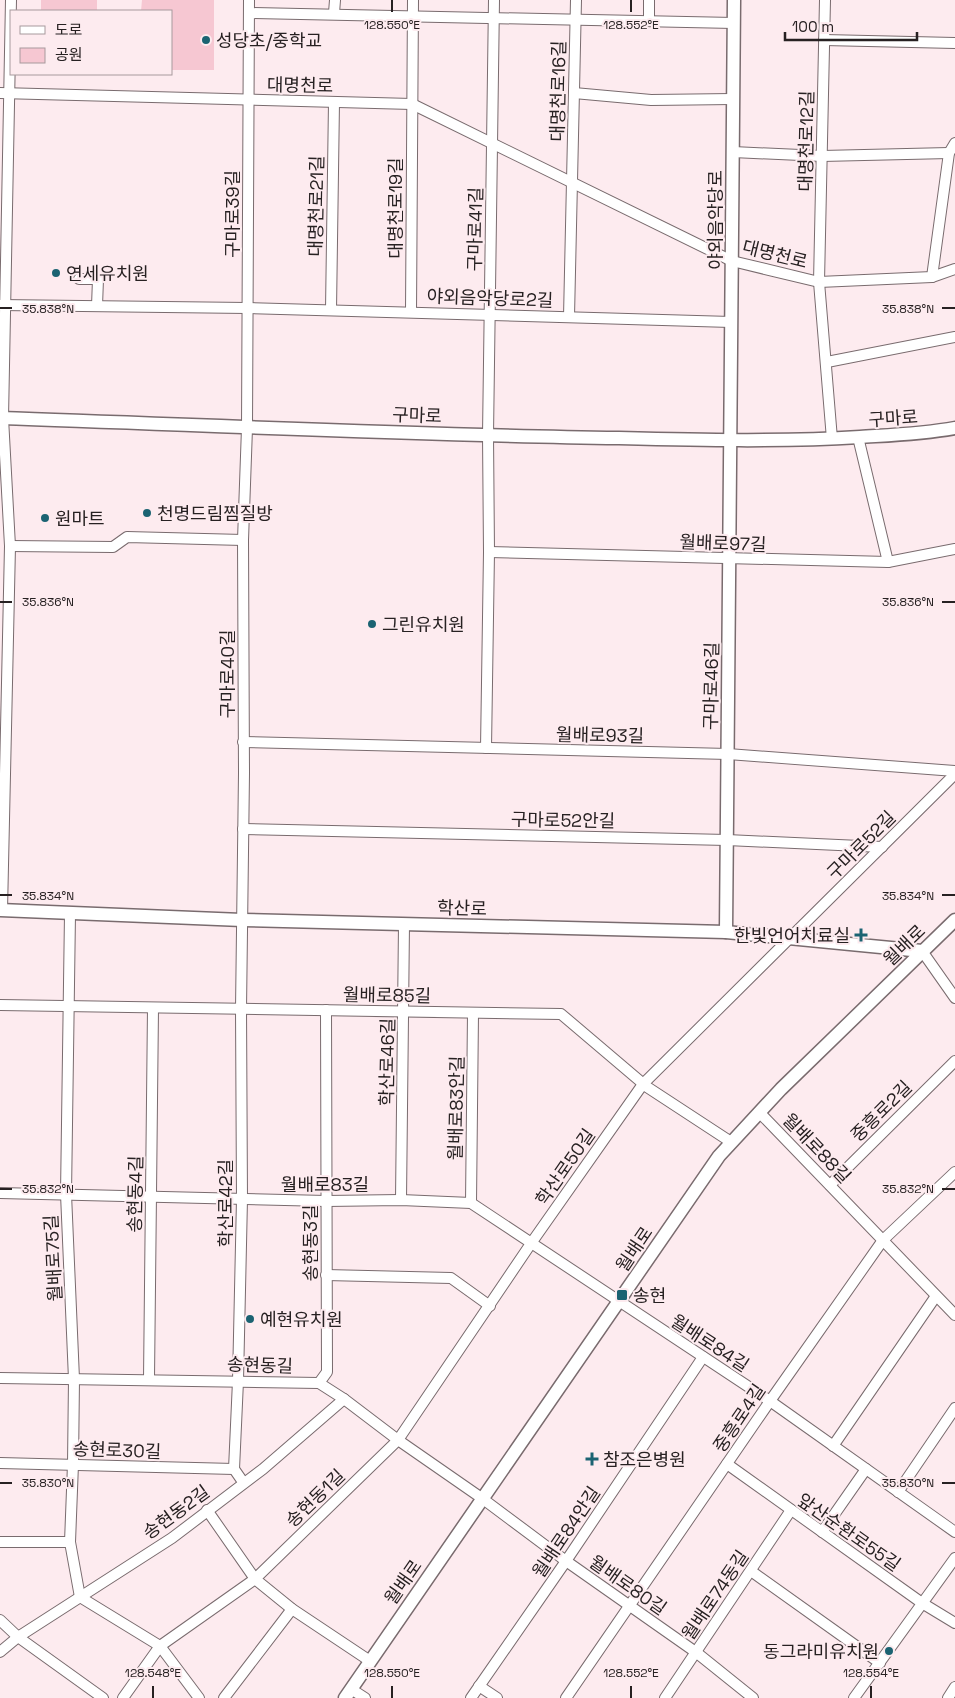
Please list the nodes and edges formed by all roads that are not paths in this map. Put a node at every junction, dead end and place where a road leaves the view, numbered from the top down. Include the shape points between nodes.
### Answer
1 (249, 0) edge
2 (335, 0) edge
3 (413, 0) edge
4 (494, 0) edge
5 (576, 0) edge
6 (649, 0) edge
7 (734, 0) edge
8 (825, 0) edge
9 (249, 12) junction
10 (10, 13) edge
11 (334, 13) junction
12 (413, 15) junction
13 (494, 17) junction
14 (576, 19) junction
15 (649, 21) junction
16 (734, 23) junction
17 (824, 40) junction
18 (955, 43) edge
19 (4, 93) edge
20 (574, 93) junction
21 (733, 99) junction
22 (248, 100) junction
23 (334, 102) junction
24 (412, 104) junction
25 (493, 144) junction
26 (955, 144) edge
27 (733, 152) junction
28 (949, 153) junction
29 (822, 156) junction
30 (573, 183) junction
31 (732, 261) junction
32 (955, 269) edge
33 (932, 277) junction
34 (79, 279) dead end
35 (819, 282) junction
36 (2, 305) edge
37 (98, 306) junction
38 (247, 308) junction
39 (331, 310) junction
40 (411, 312) junction
41 (490, 315) junction
42 (569, 317) junction
43 (731, 322) junction
44 (955, 337) edge
45 (827, 362) junction
46 (1, 418) edge
47 (247, 428) junction
48 (955, 428) edge
49 (488, 435) junction
50 (858, 437) junction
51 (832, 439) junction
52 (731, 440) junction
53 (243, 540) junction
54 (10, 546) junction
55 (955, 549) edge
56 (489, 552) junction
57 (730, 559) junction
58 (888, 562) junction
59 (243, 742) junction
60 (486, 748) junction
61 (728, 754) junction
62 (955, 773) edge
63 (243, 829) junction
64 (727, 840) junction
65 (882, 847) junction
66 (1, 910) edge
67 (70, 914) junction
68 (242, 920) junction
69 (955, 920) edge
70 (404, 924) junction
71 (726, 932) junction
72 (791, 938) junction
73 (922, 951) junction
74 (955, 998) edge
75 (0, 1005) edge
76 (69, 1007) junction
77 (153, 1008) junction
78 (241, 1009) junction
79 (326, 1010) junction
80 (404, 1011) junction
81 (474, 1013) junction
82 (955, 1061) edge
83 (644, 1084) junction
84 (759, 1112) junction
85 (731, 1142) junction
86 (955, 1172) edge
87 (830, 1185) junction
88 (0, 1194) edge
89 (66, 1194) junction
90 (152, 1196) junction
91 (242, 1199) junction
92 (401, 1200) junction
93 (326, 1201) junction
94 (471, 1203) junction
95 (883, 1240) junction
96 (532, 1242) junction
97 (326, 1275) junction
98 (936, 1296) junction
99 (619, 1302) junction
100 (490, 1306) junction
101 (955, 1315) edge
102 (702, 1357) junction
103 (0, 1378) edge
104 (74, 1379) junction
105 (149, 1380) junction
106 (238, 1381) junction
107 (319, 1383) junction
108 (344, 1399) junction
109 (770, 1401) junction
110 (955, 1408) edge
111 (398, 1440) junction
112 (833, 1446) junction
113 (0, 1463) edge
114 (73, 1464) junction
115 (727, 1464) junction
116 (234, 1469) junction
117 (866, 1470) junction
118 (244, 1482) junction
119 (898, 1492) junction
120 (483, 1499) junction
121 (207, 1510) junction
122 (791, 1510) junction
123 (822, 1532) junction
124 (955, 1532) edge
125 (0, 1542) edge
126 (70, 1542) junction
127 (955, 1558) edge
128 (566, 1561) junction
129 (751, 1571) junction
130 (255, 1579) junction
131 (80, 1597) junction
132 (922, 1603) junction
133 (630, 1607) junction
134 (292, 1609) junction
135 (0, 1620) edge
136 (955, 1623) edge
137 (18, 1637) junction
138 (160, 1646) junction
139 (0, 1652) edge
140 (696, 1652) junction
141 (370, 1661) junction
142 (880, 1663) junction
143 (479, 1686) junction
144 (955, 1687) edge
145 (348, 1693) edge
146 (103, 1698) edge
147 (123, 1698) edge
148 (199, 1698) edge
149 (224, 1698) edge
150 (365, 1698) edge
151 (471, 1698) edge
152 (497, 1698) edge
153 (566, 1698) edge
154 (665, 1698) edge
155 (753, 1698) edge
156 (854, 1698) edge
157 (948, 1698) edge

1 - 9 street, 구마로39길
2 - 11 street
3 - 12 street, 대명천로19길
4 - 13 street, 구마로41길
5 - 14 street, 대명천로16길
6 - 15 street
7 - 16 main road, 야외음악당로
8 - 17 street, 대명천로12길
9 - 11 street
9 - 22 street, 구마로39길
10 - 19 street
11 - 12 street
12 - 13 street
12 - 24 street, 대명천로19길
13 - 14 street
13 - 25 street, 구마로41길
14 - 15 street
14 - 20 street, 대명천로16길
15 - 16 street
16 - 21 main road, 야외음악당로
17 - 18 street
17 - 29 street, 대명천로12길
19 - 22 street, 대명천로
19 - 36 street
20 - 21 street via 651,100
20 - 30 street, 대명천로16길
21 - 27 main road, 야외음악당로
22 - 23 street, 대명천로
22 - 38 street, 구마로39길
23 - 24 street, 대명천로
23 - 39 street, 대명천로21길
24 - 25 street, 대명천로
24 - 40 street, 대명천로19길
25 - 30 street, 대명천로
25 - 41 street, 구마로41길
26 - 28 street
27 - 29 street
27 - 31 main road, 야외음악당로
28 - 29 street
28 - 33 street
29 - 35 street, 대명천로12길
30 - 31 street, 대명천로
30 - 42 street
31 - 35 street, 대명천로
31 - 43 main road, 야외음악당로
32 - 33 street, 대명천로
33 - 35 street, 대명천로
34 - 37 street via 98,279
35 - 45 street, 대명천로12길
36 - 37 street, 야외음악당로2길
36 - 46 street
37 - 38 street, 야외음악당로2길
38 - 39 street, 야외음악당로2길
38 - 47 street, 구마로39길
39 - 40 street, 야외음악당로2길
40 - 41 street, 야외음악당로2길
41 - 42 street, 야외음악당로2길
41 - 49 street, 구마로41길
42 - 43 street, 야외음악당로2길
43 - 52 main road, 야외음악당로
44 - 45 street
45 - 51 street
46 - 47 main road, 구마로
46 - 54 street
47 - 49 main road, 구마로
47 - 53 street, 구마로40길
48 - 50 main road, 구마로
49 - 52 main road, 구마로
49 - 56 street, 구마로41길
50 - 51 main road, 구마로
50 - 58 street
51 - 52 main road, 구마로
52 - 57 main road, 구마로46길
53 - 54 street via 127,537 114,547
53 - 59 street, 구마로40길
54 - 66 street
55 - 58 street, 월배로97길
56 - 57 street, 월배로97길
56 - 60 street, 구마로41길
57 - 58 street, 월배로97길
57 - 61 main road, 구마로46길
59 - 60 street, 월배로93길
59 - 63 street, 구마로40길
60 - 61 street, 월배로93길
61 - 62 street, 월배로93길
61 - 64 main road, 구마로46길
62 - 65 street, 구마로52길
63 - 64 street, 구마로52안길
63 - 68 street, 구마로40길
64 - 65 street, 구마로52안길
64 - 71 main road, 구마로46길
65 - 72 street, 구마로52길
66 - 67 main road, 학산로
67 - 68 main road, 학산로
67 - 76 street, 월배로75길
68 - 70 main road, 학산로
68 - 78 street, 학산로42길
69 - 73 main road, 월배로
70 - 71 main road, 학산로
70 - 80 street, 학산로46길
71 - 72 main road, 학산로
72 - 73 main road, 학산로
72 - 83 street, 학산로50길
73 - 74 street
73 - 84 main road, 월배로
75 - 76 street, 월배로85길
76 - 77 street, 월배로85길
76 - 89 street, 월배로75길
77 - 78 street, 월배로85길
77 - 90 street, 송현동4길
78 - 79 street, 월배로85길
78 - 91 street, 학산로42길
79 - 80 street, 월배로85길
79 - 93 street, 송현동3길
80 - 81 street, 월배로85길
80 - 92 street, 학산로46길
81 - 83 street, 월배로85길 via 561,1014
81 - 94 street, 월배로83안길
82 - 87 street, 중흥로2길
83 - 85 street, 월배로85길
83 - 96 street, 학산로50길
84 - 85 main road, 월배로
84 - 87 street, 월배로88길
85 - 99 main road, 월배로
86 - 95 street, 중흥로4길
87 - 95 street, 월배로88길
88 - 89 street, 월배로83길
89 - 90 street, 월배로83길
89 - 104 street, 월배로75길
90 - 91 street, 월배로83길
90 - 105 street, 송현동4길
91 - 93 street, 월배로83길
91 - 106 street, 학산로42길
92 - 93 street, 월배로83길
92 - 94 street, 월배로83길
93 - 97 street, 송현동3길
94 - 96 street
95 - 98 street, 월배로88길
95 - 109 street, 중흥로4길
96 - 99 street
96 - 100 street, 학산로50길
97 - 100 street via 452,1278
97 - 107 street, 송현동3길 via 327,1372
98 - 101 street, 월배로88길
98 - 112 street
99 - 102 street, 월배로84길
99 - 120 main road, 월배로
100 - 111 street, 학산로50길
102 - 109 street, 월배로84길
102 - 128 street, 월배로84안길
103 - 104 street, 송현동길
104 - 105 street, 송현동길
104 - 114 street, 월배로75길
105 - 106 street, 송현동길
106 - 107 street, 송현동길
106 - 116 street, 학산로42길
107 - 108 street
108 - 111 street
108 - 118 street, 송현동2길
109 - 112 street, 월배로84길
109 - 115 street, 중흥로4길
110 - 119 street
111 - 120 street
111 - 130 street, 송현동1길
112 - 117 street, 월배로84길
113 - 114 street, 송현로30길
114 - 116 street, 송현로30길
114 - 126 street, 월배로75길
115 - 122 street, 앞산순환로55길
115 - 133 street, 중흥로4길
116 - 118 street
117 - 119 street, 월배로84길
117 - 123 street
118 - 121 street, 송현동2길
119 - 124 street, 월배로84길
120 - 128 street, 월배로80길
120 - 141 main road, 월배로
121 - 130 street
121 - 131 street, 송현동2길 via 172,1538
122 - 123 street, 앞산순환로55길
122 - 129 street, 월배로74동길
123 - 132 street, 앞산순환로55길
125 - 126 street
126 - 131 street, 월배로75길
127 - 132 street
128 - 133 street, 월배로80길
128 - 143 street, 월배로84안길
129 - 140 street, 월배로74동길
129 - 142 street
130 - 134 street
130 - 138 street, 송현동1길
131 - 137 street, 송현동2길
131 - 138 street
132 - 136 street, 앞산순환로55길
132 - 142 street
133 - 140 street, 월배로80길
133 - 153 street, 중흥로4길
134 - 141 street
134 - 149 street
135 - 137 street
137 - 139 street, 송현동2길
137 - 146 street
138 - 147 street, 송현동1길
138 - 148 street
140 - 154 street, 월배로74동길
140 - 155 street, 월배로80길
141 - 145 main road, 월배로
142 - 156 street
143 - 151 street, 월배로84안길
143 - 152 street
144 - 157 street
145 - 150 street, 월배로

